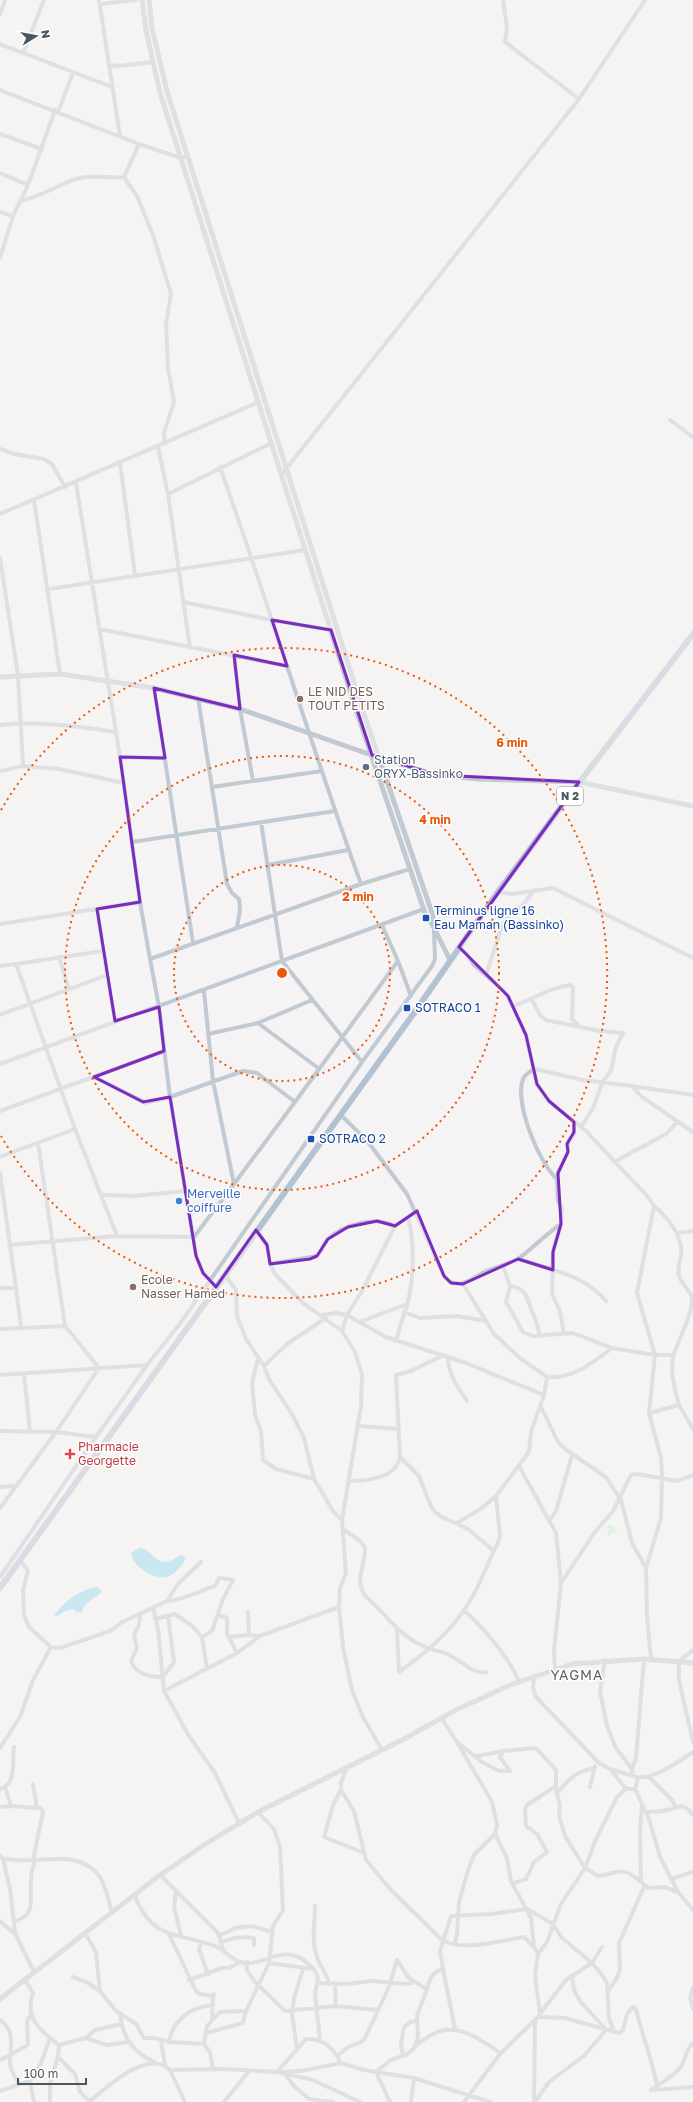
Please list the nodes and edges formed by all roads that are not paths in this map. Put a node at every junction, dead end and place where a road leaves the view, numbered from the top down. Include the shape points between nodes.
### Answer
1 (6, 0) edge
2 (44, 0) edge
3 (136, 0) edge
4 (142, 0) edge
5 (149, 0) edge
6 (503, 0) edge
7 (645, 0) edge
8 (99, 2) edge
9 (0, 14) edge
10 (0, 44) edge
11 (23, 53) junction
12 (153, 62) junction
13 (109, 65) junction
14 (74, 73) junction
15 (112, 87) junction
16 (0, 90) edge
17 (579, 99) junction
18 (56, 111) junction
19 (0, 134) edge
20 (120, 136) junction
21 (139, 144) junction
22 (42, 149) junction
23 (188, 156) junction
24 (180, 158) junction
25 (0, 173) edge
26 (124, 177) junction
27 (28, 185) junction
28 (20, 202) junction
29 (0, 212) edge
30 (13, 216) junction
31 (0, 258) edge
32 (259, 402) junction
33 (670, 420) dead end
34 (693, 437) edge
35 (272, 443) junction
36 (165, 444) junction
37 (158, 447) junction
38 (0, 449) edge
39 (120, 463) junction
40 (220, 467) junction
41 (287, 468) junction
42 (282, 474) junction
43 (76, 483) junction
44 (65, 488) junction
45 (168, 494) junction
46 (34, 500) junction
47 (0, 514) edge
48 (305, 550) junction
49 (252, 557) junction
50 (0, 558) edge
51 (179, 568) junction
52 (135, 575) junction
53 (92, 583) junction
54 (48, 589) junction
55 (183, 602) junction
56 (272, 620) junction
57 (99, 630) junction
58 (331, 630) junction
59 (693, 634) edge
60 (190, 648) junction
61 (234, 655) junction
62 (287, 666) junction
63 (60, 674) junction
64 (18, 675) junction
65 (0, 677) edge
66 (108, 680) junction
67 (154, 688) junction
68 (198, 698) junction
69 (240, 709) junction
70 (20, 723) junction
71 (0, 725) edge
72 (116, 732) junction
73 (309, 732) junction
74 (372, 755) junction
75 (120, 757) junction
76 (165, 758) junction
77 (380, 758) junction
78 (23, 766) junction
79 (0, 771) edge
80 (322, 771) junction
81 (253, 781) junction
82 (579, 782) junction
83 (124, 783) junction
84 (212, 787) junction
85 (693, 806) edge
86 (335, 811) junction
87 (261, 822) junction
88 (219, 828) junction
89 (176, 835) junction
90 (132, 842) junction
91 (348, 850) junction
92 (268, 864) junction
93 (410, 869) junction
94 (361, 884) junction
95 (534, 890) junction
96 (498, 892) junction
97 (140, 902) junction
98 (97, 909) junction
99 (424, 909) junction
100 (274, 916) junction
101 (0, 924) edge
102 (382, 925) junction
103 (432, 925) junction
104 (237, 927) junction
105 (193, 943) junction
106 (460, 947) junction
107 (103, 951) junction
108 (59, 957) junction
109 (693, 958) edge
110 (150, 959) junction
111 (450, 960) junction
112 (282, 961) junction
113 (398, 961) junction
114 (16, 964) junction
115 (0, 966) edge
116 (107, 975) junction
117 (486, 975) junction
118 (69, 989) junction
119 (204, 991) junction
120 (411, 996) junction
121 (312, 1000) junction
122 (532, 1000) junction
123 (31, 1004) junction
124 (513, 1006) junction
125 (159, 1007) junction
126 (0, 1015) edge
127 (115, 1021) junction
128 (258, 1023) junction
129 (578, 1026) junction
130 (208, 1034) junction
131 (342, 1037) junction
132 (47, 1046) junction
133 (164, 1051) junction
134 (362, 1062) junction
135 (0, 1064) edge
136 (318, 1068) junction
137 (534, 1069) junction
138 (94, 1077) junction
139 (213, 1081) junction
140 (603, 1081) junction
141 (632, 1086) junction
142 (61, 1090) junction
143 (693, 1095) edge
144 (170, 1097) junction
145 (295, 1102) junction
146 (0, 1111) edge
147 (340, 1114) junction
148 (574, 1122) junction
149 (677, 1122) junction
150 (581, 1127) junction
151 (75, 1129) junction
152 (693, 1132) edge
153 (38, 1143) junction
154 (0, 1157) edge
155 (614, 1162) junction
156 (0, 1173) edge
157 (557, 1179) junction
158 (234, 1184) junction
159 (185, 1191) junction
160 (101, 1195) junction
161 (654, 1206) junction
162 (417, 1211) junction
163 (408, 1217) junction
164 (561, 1224) junction
165 (395, 1226) junction
166 (256, 1230) junction
167 (693, 1231) edge
168 (677, 1233) junction
169 (116, 1236) junction
170 (194, 1237) junction
171 (53, 1241) junction
172 (9, 1245) junction
173 (518, 1259) junction
174 (270, 1264) junction
175 (503, 1266) junction
176 (553, 1270) junction
177 (225, 1275) junction
178 (211, 1281) junction
179 (463, 1284) junction
180 (510, 1286) junction
181 (216, 1287) junction
182 (0, 1288) edge
183 (16, 1288) junction
184 (606, 1301) dead end
185 (407, 1304) junction
186 (404, 1312) junction
187 (347, 1315) junction
188 (324, 1317) junction
189 (486, 1321) junction
190 (360, 1322) junction
191 (65, 1326) junction
192 (21, 1327) junction
193 (0, 1329) edge
194 (342, 1331) junction
195 (564, 1334) junction
196 (539, 1336) junction
197 (396, 1341) junction
198 (612, 1348) junction
199 (656, 1355) junction
200 (674, 1355) junction
201 (446, 1356) junction
202 (258, 1359) junction
203 (147, 1365) junction
204 (264, 1366) junction
205 (99, 1368) junction
206 (24, 1374) junction
207 (0, 1375) edge
208 (548, 1377) junction
209 (544, 1395) junction
210 (467, 1401) dead end
211 (679, 1405) junction
212 (541, 1407) junction
213 (650, 1413) junction
214 (358, 1426) junction
215 (399, 1429) junction
216 (693, 1429) edge
217 (0, 1431) edge
218 (30, 1431) junction
219 (56, 1432) junction
220 (96, 1437) junction
221 (572, 1455) junction
222 (400, 1457) junction
223 (519, 1466) junction
224 (693, 1475) edge
225 (662, 1478) junction
226 (314, 1479) junction
227 (349, 1481) junction
228 (15, 1486) junction
229 (0, 1487) edge
230 (496, 1496) junction
231 (621, 1500) junction
232 (0, 1508) edge
233 (342, 1520) junction
234 (549, 1521) junction
235 (457, 1523) junction
236 (343, 1529) junction
237 (494, 1551) junction
238 (20, 1561) junction
239 (201, 1562) dead end
240 (646, 1568) junction
241 (0, 1577) edge
242 (561, 1583) junction
243 (0, 1588) edge
244 (167, 1601) junction
245 (339, 1607) junction
246 (153, 1608) junction
247 (464, 1610) junction
248 (248, 1612) dead end
249 (140, 1614) junction
250 (218, 1615) junction
251 (168, 1616) junction
252 (155, 1619) junction
253 (397, 1630) junction
254 (249, 1635) junction
255 (260, 1636) junction
256 (202, 1637) junction
257 (228, 1637) junction
258 (51, 1647) junction
259 (428, 1648) junction
260 (693, 1650) edge
261 (237, 1653) junction
262 (644, 1659) junction
263 (651, 1659) junction
264 (605, 1660) junction
265 (679, 1661) junction
266 (693, 1663) edge
267 (207, 1669) junction
268 (555, 1669) junction
269 (486, 1672) dead end
270 (534, 1676) junction
271 (163, 1677) junction
272 (519, 1681) junction
273 (164, 1691) junction
274 (442, 1719) junction
275 (693, 1740) edge
276 (457, 1742) junction
277 (14, 1747) dead end
278 (0, 1748) edge
279 (382, 1750) junction
280 (503, 1751) junction
281 (693, 1752) edge
282 (477, 1756) junction
283 (598, 1763) junction
284 (347, 1767) junction
285 (595, 1768) junction
286 (610, 1769) junction
287 (632, 1769) junction
288 (633, 1776) junction
289 (649, 1777) junction
290 (638, 1778) junction
291 (33, 1784) dead end
292 (556, 1786) junction
293 (590, 1787) dead end
294 (2, 1788) edge
295 (626, 1789) junction
296 (636, 1789) junction
297 (341, 1790) junction
298 (556, 1794) junction
299 (642, 1805) junction
300 (11, 1806) junction
301 (675, 1806) junction
302 (0, 1807) edge
303 (37, 1808) junction
304 (258, 1812) junction
305 (646, 1812) junction
306 (693, 1815) edge
307 (239, 1823) junction
308 (495, 1834) junction
309 (364, 1853) junction
310 (2, 1857) edge
311 (34, 1860) junction
312 (585, 1868) junction
313 (693, 1872) edge
314 (160, 1876) junction
315 (671, 1880) junction
316 (641, 1882) junction
317 (512, 1884) junction
318 (644, 1887) junction
319 (176, 1891) junction
320 (678, 1892) junction
321 (136, 1896) junction
322 (315, 1906) dead end
323 (527, 1909) junction
324 (693, 1910) edge
325 (112, 1912) junction
326 (458, 1915) junction
327 (0, 1921) edge
328 (14, 1922) junction
329 (553, 1924) junction
330 (272, 1932) junction
331 (15, 1933) junction
332 (85, 1933) junction
333 (169, 1934) junction
334 (181, 1936) junction
335 (219, 1936) junction
336 (202, 1942) junction
337 (221, 1942) junction
338 (445, 1942) junction
339 (454, 1943) junction
340 (254, 1944) dead end
341 (534, 1947) junction
342 (602, 1947) dead end
343 (223, 1949) junction
344 (538, 1954) junction
345 (270, 1956) junction
346 (240, 1962) junction
347 (247, 1962) junction
348 (269, 1963) junction
349 (592, 1963) junction
350 (303, 1969) junction
351 (313, 1969) junction
352 (443, 1969) junction
353 (34, 1972) junction
354 (208, 1974) junction
355 (572, 1975) junction
356 (72, 1977) dead end
357 (25, 1980) junction
358 (190, 1980) junction
359 (391, 1982) junction
360 (415, 1982) junction
361 (318, 1983) junction
362 (329, 1984) junction
363 (335, 1984) junction
364 (258, 1987) junction
365 (693, 1988) edge
366 (427, 1989) junction
367 (100, 1991) junction
368 (608, 1991) junction
369 (0, 1999) edge
370 (213, 2005) junction
371 (336, 2006) junction
372 (316, 2007) junction
373 (693, 2009) edge
374 (293, 2010) junction
375 (378, 2010) junction
376 (246, 2011) junction
377 (120, 2013) junction
378 (30, 2016) junction
379 (537, 2017) junction
380 (212, 2019) junction
381 (0, 2020) edge
382 (417, 2021) junction
383 (122, 2024) junction
384 (455, 2029) junction
385 (606, 2030) junction
386 (614, 2032) junction
387 (206, 2033) junction
388 (50, 2038) junction
389 (86, 2038) junction
390 (320, 2040) junction
391 (161, 2041) junction
392 (130, 2042) junction
393 (169, 2042) junction
394 (693, 2043) edge
395 (59, 2044) junction
396 (204, 2044) junction
397 (415, 2046) junction
398 (297, 2048) junction
399 (11, 2053) junction
400 (500, 2054) junction
401 (337, 2056) junction
402 (403, 2056) junction
403 (58, 2057) junction
404 (0, 2060) edge
405 (155, 2062) junction
406 (341, 2063) junction
407 (165, 2065) junction
408 (213, 2069) junction
409 (170, 2070) junction
410 (249, 2071) junction
411 (278, 2072) junction
412 (376, 2072) junction
413 (285, 2074) junction
414 (414, 2078) junction
415 (30, 2081) junction
416 (19, 2083) junction
417 (657, 2086) junction
418 (693, 2087) edge
419 (0, 2091) edge
420 (469, 2094) junction
421 (309, 2101) edge
422 (34, 2102) edge
423 (50, 2102) edge
424 (89, 2102) edge
425 (185, 2102) edge
426 (224, 2102) edge
427 (333, 2102) edge
428 (360, 2102) edge
429 (390, 2102) edge
430 (412, 2102) edge
431 (464, 2102) edge
432 (490, 2102) edge
433 (534, 2102) edge

1 - 9 street
2 - 11 street
3 - 8 street
4 - 12 street
5 - 23 street via 159,60
6 - 17 street via 507,27 505,42
7 - 17 street
8 - 13 street
10 - 11 street
11 - 14 street
12 - 13 street
12 - 24 street
13 - 15 street
14 - 15 street
14 - 18 street
15 - 20 street
16 - 18 street
17 - 41 street
18 - 20 street
18 - 22 street
19 - 22 street
20 - 21 street
21 - 24 street
21 - 26 street
22 - 27 street
23 - 24 street
23 - 41 street
24 - 32 street
25 - 27 street
26 - 28 street via 82,178
26 - 36 street via 137,196 153,235 171,294 166,324 168,368 174,402 164,433
27 - 28 street
28 - 30 street
29 - 30 street
30 - 31 street
32 - 35 street
32 - 36 street
33 - 34 street
35 - 40 street
35 - 42 street
36 - 37 street
37 - 39 street
37 - 45 street
38 - 44 street via 44,459 52,464
39 - 43 street
39 - 52 street
40 - 45 street
40 - 49 street
41 - 42 street
41 - 77 street
42 - 48 street
43 - 44 street
43 - 53 street
44 - 46 street
45 - 51 street
46 - 47 street
46 - 54 street
48 - 49 street
48 - 58 street
49 - 51 street
49 - 56 street
50 - 64 street
51 - 52 street
51 - 55 street
52 - 53 street
53 - 54 street
53 - 57 street
54 - 63 street
55 - 56 street
55 - 60 street
56 - 58 street
56 - 62 street
57 - 60 street
57 - 66 street
58 - 74 street
59 - 82 main road, N 2
60 - 61 street
61 - 62 street
61 - 69 street
62 - 73 street
63 - 64 street
63 - 66 street
64 - 65 street
64 - 70 street
66 - 67 street
66 - 72 street
67 - 68 street
67 - 76 street
68 - 69 street
68 - 84 street
69 - 73 street
69 - 81 street
70 - 71 street
70 - 72 street
70 - 78 street
72 - 75 street
73 - 74 street
73 - 80 street
74 - 77 street
74 - 93 street
75 - 76 street
75 - 83 street
76 - 89 street
77 - 82 street via 437,775
77 - 103 street via 433,917
78 - 79 street
78 - 83 street via 59,769
80 - 81 street
80 - 86 street
81 - 84 street
82 - 85 street
82 - 96 main road, N 2
83 - 90 street
84 - 88 street
86 - 87 street
86 - 91 street
87 - 88 street
87 - 92 street
88 - 89 street
88 - 104 street via 227,884 239,899
89 - 90 street
89 - 105 street
90 - 97 street
91 - 92 street
91 - 94 street
92 - 100 street
93 - 94 street
93 - 99 street
94 - 100 street
95 - 96 street via 512,894
95 - 109 street via 553,888
95 - 117 street via 502,926
96 - 106 main road, N 2
97 - 98 street
97 - 110 street
98 - 101 street
98 - 107 street
99 - 102 street
99 - 103 street
100 - 104 street
100 - 112 street
102 - 112 street
102 - 113 street
103 - 111 street
103 - 120 street via 435,962
104 - 105 street
105 - 110 street
106 - 111 main road, N 2
106 - 117 street
107 - 108 street
107 - 116 street
108 - 114 street
108 - 118 street
110 - 125 street
111 - 147 main road, N 2
112 - 119 street
112 - 121 street
113 - 120 street
113 - 131 street
114 - 115 street
114 - 123 street
116 - 118 street
116 - 127 street
117 - 124 street via 503,990
118 - 123 street
119 - 125 street
119 - 130 street
120 - 134 street
121 - 128 street
121 - 131 street
122 - 124 street
122 - 129 street via 544,1019
122 - 129 street via 556,988 572,985 572,1019
123 - 126 street
123 - 132 street
124 - 137 street via 526,1035
125 - 127 street
125 - 133 street
127 - 132 street
128 - 130 street
128 - 136 street
129 - 140 street via 623,1033 616,1047 611,1071
130 - 139 street
131 - 134 street
131 - 136 street
132 - 135 street
132 - 142 street
133 - 138 street
133 - 144 street
134 - 178 street
136 - 145 street
137 - 140 street via 583,1080
137 - 148 street via 537,1084 549,1101
137 - 157 street via 522,1081 524,1106 536,1150
138 - 142 street
138 - 144 street via 143,1102
139 - 144 street
139 - 145 street via 243,1071 253,1071
139 - 158 street
140 - 141 street
140 - 150 street via 593,1108
141 - 143 street
141 - 149 street via 642,1097
142 - 146 street
142 - 151 street
144 - 159 street
145 - 158 street
147 - 162 street via 368,1142
147 - 166 main road, N 2
148 - 150 street
148 - 157 street via 574,1134 568,1142 568,1152
149 - 152 street
149 - 155 street via 666,1134
150 - 155 street via 600,1144
151 - 153 street
151 - 160 street
153 - 154 street
153 - 171 street
155 - 161 street
156 - 172 street
157 - 164 street via 557,1193 562,1209
158 - 170 street
159 - 160 street via 134,1196
159 - 170 street
160 - 169 street
161 - 168 street
161 - 199 street via 637,1293
162 - 163 street
162 - 179 street via 444,1276 451,1282
163 - 165 street
163 - 185 street via 412,1230 413,1250
164 - 173 street
164 - 176 street via 553,1252
165 - 174 street via 377,1221 357,1224 328,1239 317,1256
165 - 187 street
166 - 174 street via 267,1245
166 - 177 main road, N 2
167 - 168 street
168 - 200 street via 681,1252 678,1273 693,1300
169 - 170 street
169 - 171 street
170 - 178 street via 199,1266
171 - 172 street
171 - 191 street
172 - 183 street
173 - 175 street
173 - 176 street
174 - 188 street via 291,1292
175 - 179 street via 490,1269
175 - 180 street
176 - 184 street via 579,1279 596,1290
176 - 195 street via 552,1297 560,1311
177 - 181 main road, N 2
177 - 202 street via 236,1290 237,1316 246,1339
178 - 181 street
178 - 203 street
179 - 189 street
180 - 196 street via 519,1289 528,1297 538,1322
180 - 196 street via 506,1302 522,1332
181 - 238 main road, N 2
182 - 183 street
183 - 192 street
185 - 186 street
185 - 190 street
186 - 189 street via 420,1318 457,1316
186 - 197 street
187 - 188 street via 336,1313
187 - 190 street
187 - 194 street
188 - 194 street
188 - 204 street via 287,1344
189 - 208 street via 506,1347
190 - 197 street
191 - 192 street
191 - 205 street
192 - 193 street
194 - 214 street via 355,1352 362,1375
195 - 196 street
195 - 198 street via 573,1333
197 - 201 street
198 - 199 street
198 - 208 street via 567,1376
199 - 200 street
199 - 213 street
200 - 211 street via 674,1384
201 - 209 street
201 - 210 street via 451,1376
201 - 215 street via 396,1375
202 - 204 street
202 - 226 street via 252,1383 263,1460 276,1469
203 - 205 street
203 - 220 street
204 - 226 street via 304,1438
205 - 206 street
205 - 219 street
206 - 207 street
206 - 218 street
208 - 209 street
209 - 212 street
211 - 213 street
211 - 216 street
212 - 221 street via 558,1442
212 - 223 street via 531,1432 529,1452
213 - 225 street via 661,1458
214 - 215 street
214 - 227 street
215 - 222 street
217 - 218 street
218 - 219 street
219 - 220 street
219 - 228 street
220 - 241 street
221 - 231 street via 602,1473
221 - 234 street via 556,1511
222 - 227 street via 397,1467 390,1472 365,1481
222 - 235 street via 419,1476 430,1506 435,1512
223 - 230 street
223 - 234 street
224 - 225 street via 677,1481
225 - 231 street via 633,1474
225 - 240 street via 661,1518
226 - 233 street via 333,1511
227 - 233 street
228 - 229 street
228 - 232 street
230 - 235 street
230 - 237 street via 500,1536
231 - 240 street via 632,1543
231 - 242 street via 595,1532
233 - 236 street
234 - 242 street via 556,1533
235 - 237 street
236 - 245 street via 346,1573 340,1588
236 - 253 street via 360,1541 365,1548 359,1582 363,1594
237 - 247 street
238 - 243 main road, N 2
238 - 258 street via 28,1570 23,1590 25,1619 31,1631
239 - 244 street via 178,1584
240 - 263 street
242 - 268 street via 554,1651
244 - 246 street
244 - 250 street via 181,1600 200,1593 215,1586 219,1578 233,1580
245 - 255 street
245 - 279 street via 342,1647 352,1690
246 - 249 street
246 - 252 street
247 - 259 street via 439,1640
247 - 272 street via 483,1628
248 - 254 street
249 - 258 street via 110,1631 65,1648
249 - 271 street via 135,1632 136,1648 131,1661 152,1677
250 - 256 street via 212,1631
250 - 257 street via 227,1618
251 - 252 street
251 - 256 street via 177,1614 192,1625
251 - 271 street via 174,1662
252 - 271 street
253 - 259 street
253 - 259 street via 399,1672
254 - 255 street
254 - 257 street
255 - 261 street
256 - 267 street
257 - 261 street
258 - 278 street via 33,1680 20,1717
259 - 269 street via 450,1655 478,1672
260 - 265 street
261 - 267 street
262 - 263 street
262 - 264 street
262 - 287 street via 636,1758
263 - 265 street
264 - 268 street
264 - 287 street via 600,1692 607,1726 616,1748
265 - 266 street
265 - 275 street via 679,1680
267 - 273 street
268 - 270 street
270 - 272 street
270 - 283 street via 533,1688 536,1697
271 - 273 street
272 - 274 street
273 - 307 street via 181,1724 215,1773
274 - 276 street
274 - 279 street
276 - 282 street
276 - 308 street via 492,1802 498,1825
277 - 294 street via 10,1781
279 - 284 street
280 - 282 street
280 - 282 street via 500,1757 510,1771 499,1771 482,1762
280 - 292 street via 536,1748 554,1766 557,1774
281 - 289 street
283 - 285 street
283 - 286 street
284 - 297 street via 341,1782
284 - 304 street
285 - 293 street
285 - 298 street via 572,1776
286 - 288 street
286 - 295 street
287 - 288 street
288 - 290 street
289 - 290 street
289 - 301 street
290 - 296 street
291 - 303 street
292 - 298 street
292 - 317 street via 527,1805 525,1810 526,1826 537,1834 547,1852 534,1862 526,1879
294 - 300 street
295 - 296 street
295 - 312 street via 617,1797
296 - 299 street
297 - 309 street via 354,1811
297 - 309 street via 333,1805 324,1837
298 - 312 street via 565,1836
299 - 305 street
299 - 316 street
300 - 302 street
300 - 303 street
301 - 305 street via 662,1811
301 - 306 street via 687,1808
303 - 311 street via 41,1808 43,1812
304 - 307 street
304 - 330 street via 274,1829 280,1847 282,1910
305 - 315 street via 660,1857
307 - 314 street
308 - 317 street via 507,1858
308 - 326 street via 474,1856 459,1902
309 - 338 street via 371,1868 390,1889
310 - 311 street
310 - 328 street via 10,1889
311 - 325 street via 65,1858 94,1871 104,1884
311 - 328 street via 30,1909 24,1918
312 - 316 street via 598,1876 609,1872 628,1872
312 - 329 street via 562,1904
313 - 315 street
314 - 319 street
314 - 321 street
315 - 320 street
316 - 318 street
317 - 323 street
318 - 320 street via 671,1888
318 - 368 street via 619,1943 620,1969
319 - 334 street via 174,1907
319 - 335 street
320 - 324 street
321 - 325 street
321 - 333 street via 147,1919 156,1928
322 - 362 street via 313,1932 316,1957 328,1977
323 - 326 street
323 - 329 street
323 - 341 street via 532,1923
325 - 332 street
326 - 338 street via 451,1916
326 - 339 street via 457,1939
327 - 331 street
328 - 331 street
329 - 344 street via 547,1942
329 - 349 street via 566,1942
330 - 335 street via 252,1926 235,1928
330 - 345 street
331 - 353 street
332 - 353 street
332 - 367 street via 96,1952
333 - 334 street
333 - 358 street
334 - 336 street
335 - 337 street
336 - 343 street
336 - 354 street via 199,1949
337 - 340 street via 233,1937 242,1937 255,1939
337 - 343 street
338 - 339 street
338 - 352 street via 440,1951
339 - 341 street via 493,1943 524,1937
341 - 344 street
342 - 349 street
343 - 346 street
344 - 379 street via 534,1975
345 - 347 street via 259,1961
345 - 348 street
345 - 351 street via 295,1955
346 - 347 street
346 - 354 street
347 - 364 street via 247,1970
348 - 350 street
348 - 364 street
349 - 355 street
349 - 368 street via 602,1975
350 - 351 street
350 - 374 street via 296,1989
351 - 361 street via 317,1974
352 - 366 street via 434,1974
352 - 384 street
353 - 357 street
354 - 358 street
355 - 379 street
355 - 385 street via 574,1990 580,2001
356 - 367 street
357 - 369 street
357 - 378 street via 33,1993
358 - 370 street via 199,1994 214,1995
359 - 360 street
359 - 360 street via 397,1960
359 - 363 street
359 - 375 street
360 - 366 street
361 - 362 street
361 - 372 street via 315,1994
362 - 363 street
363 - 371 street
364 - 374 street via 282,2009
364 - 376 street
365 - 373 street via 690,1998
366 - 382 street via 416,2016
367 - 377 street
368 - 386 street via 609,2018
370 - 380 street
370 - 393 street via 187,2012 172,2032
371 - 372 street
371 - 375 street
372 - 374 street
372 - 390 street
374 - 398 street
375 - 401 street via 365,2038
376 - 380 street via 220,2011
376 - 387 street via 243,2023
377 - 383 street
377 - 391 street via 136,2024 142,2036
378 - 388 street
378 - 399 street via 27,2022 28,2045
379 - 385 street via 565,2018
379 - 400 street
379 - 433 street
380 - 387 street
381 - 399 street via 9,2033
382 - 397 street via 418,2038
382 - 402 street via 410,2022 404,2027 401,2044
383 - 389 street via 94,2030
383 - 392 street
384 - 397 street via 441,2030
384 - 400 street via 484,2042
385 - 386 street
385 - 433 street via 585,2056 549,2082
386 - 417 street via 623,2030 627,2014 634,2008
387 - 396 street
388 - 395 street
388 - 415 street via 41,2063
389 - 392 street via 107,2045
389 - 395 street
390 - 398 street via 306,2039
390 - 401 street
391 - 393 street
391 - 407 street
392 - 405 street via 137,2052
393 - 396 street
394 - 417 street via 678,2070
395 - 403 street
396 - 408 street via 210,2052
397 - 402 street via 411,2052
398 - 411 street
399 - 404 street
399 - 416 street via 11,2067
400 - 420 street
401 - 406 street
402 - 412 street via 391,2060
403 - 423 street via 50,2084
403 - 424 street via 75,2074 80,2092
405 - 407 street
405 - 424 street via 131,2070
406 - 411 street via 301,2071
406 - 412 street
407 - 409 street
408 - 409 street
408 - 410 street
409 - 425 street
410 - 411 street
410 - 426 street
411 - 413 street
412 - 414 street
412 - 429 street
413 - 421 street
413 - 428 street via 313,2080
414 - 420 street
414 - 430 street
415 - 416 street
415 - 422 street
416 - 419 street
417 - 418 street via 651,2090
420 - 431 street
420 - 432 street
421 - 427 street

